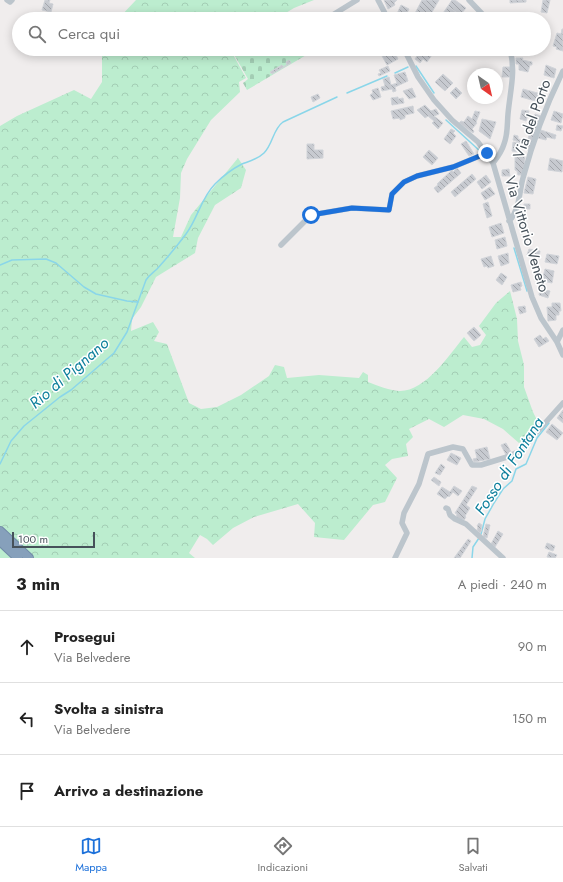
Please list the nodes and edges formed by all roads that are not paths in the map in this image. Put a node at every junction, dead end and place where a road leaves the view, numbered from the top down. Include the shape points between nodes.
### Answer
1 (7, 0) edge
2 (12, 0) edge
3 (357, 0) edge
4 (378, 0) edge
5 (469, 0) edge
6 (337, 12) edge
7 (384, 12) edge
8 (480, 12) edge
9 (408, 56) edge
10 (512, 56) edge
11 (563, 71) edge
12 (487, 153) junction
13 (493, 163) junction
14 (510, 221) junction
15 (281, 244) dead end
16 (563, 330) edge
17 (557, 342) junction
18 (563, 355) edge
19 (563, 403) edge
20 (446, 508) dead end
21 (0, 531) edge
22 (0, 541) edge
23 (18, 558) edge
24 (29, 558) edge
25 (395, 558) edge
26 (503, 558) edge

1 - 2 street
3 - 6 street
4 - 7 street
5 - 8 street
9 - 12 street, Via Vittorio Veneto via 434,100
10 - 13 street via 508,133 504,146
11 - 14 street, Via del Porto via 550,98 523,178 515,213
12 - 13 street, Via Vittorio Veneto
12 - 15 street via 453,167 404,182 392,194 389,210 352,208 311,215
13 - 14 street, Via Vittorio Veneto
14 - 17 street, Via Vittorio Veneto via 532,297 541,318
16 - 17 street
17 - 18 street, Via Vittorio Veneto
19 - 25 street via 520,451 507,457 481,465 472,465 463,449 453,447 428,454 419,484 404,513 402,523 407,533
20 - 26 street via 450,516 466,524
21 - 24 highway
22 - 23 highway

